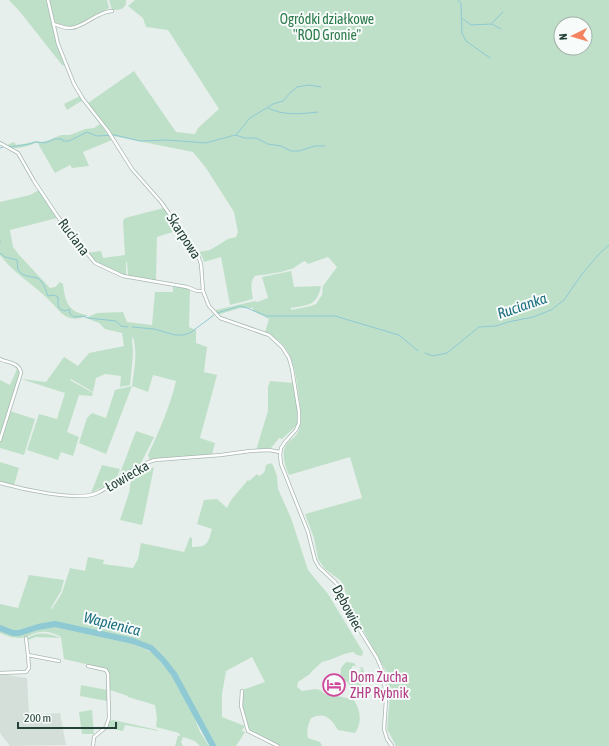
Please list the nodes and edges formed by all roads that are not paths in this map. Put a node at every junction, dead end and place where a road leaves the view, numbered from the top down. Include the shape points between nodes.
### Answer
1 (48, 0) edge
2 (112, 11) dead end
3 (53, 24) junction
4 (0, 143) edge
5 (203, 291) junction
6 (0, 358) edge
7 (0, 440) edge
8 (280, 452) junction
9 (0, 483) edge
10 (26, 638) dead end
11 (28, 655) junction
12 (59, 661) dead end
13 (88, 666) dead end
14 (0, 673) edge
15 (242, 691) dead end
16 (93, 746) edge
17 (278, 746) edge
18 (392, 746) edge

1 - 3 street, Skarpowa
2 - 3 street via 103,12 72,28
3 - 5 street, Skarpowa via 58,44 80,94 199,257
4 - 5 street, Ruciana via 18,153 54,211 91,260 123,276
5 - 8 street, Skarpowa via 209,306 217,315 269,335 289,358 299,423
6 - 7 street via 16,364 21,372
8 - 9 street, Łowiecka via 245,451 155,460 97,493 87,496 77,497 28,490
8 - 18 street, Dębowiec via 281,464 308,532 315,560 340,588 353,619 383,672 386,700 384,729
10 - 11 street
11 - 12 street
11 - 14 street via 29,668 26,672
13 - 16 street via 106,670 108,674 109,718 106,727 94,737
15 - 17 street via 241,706 248,731

